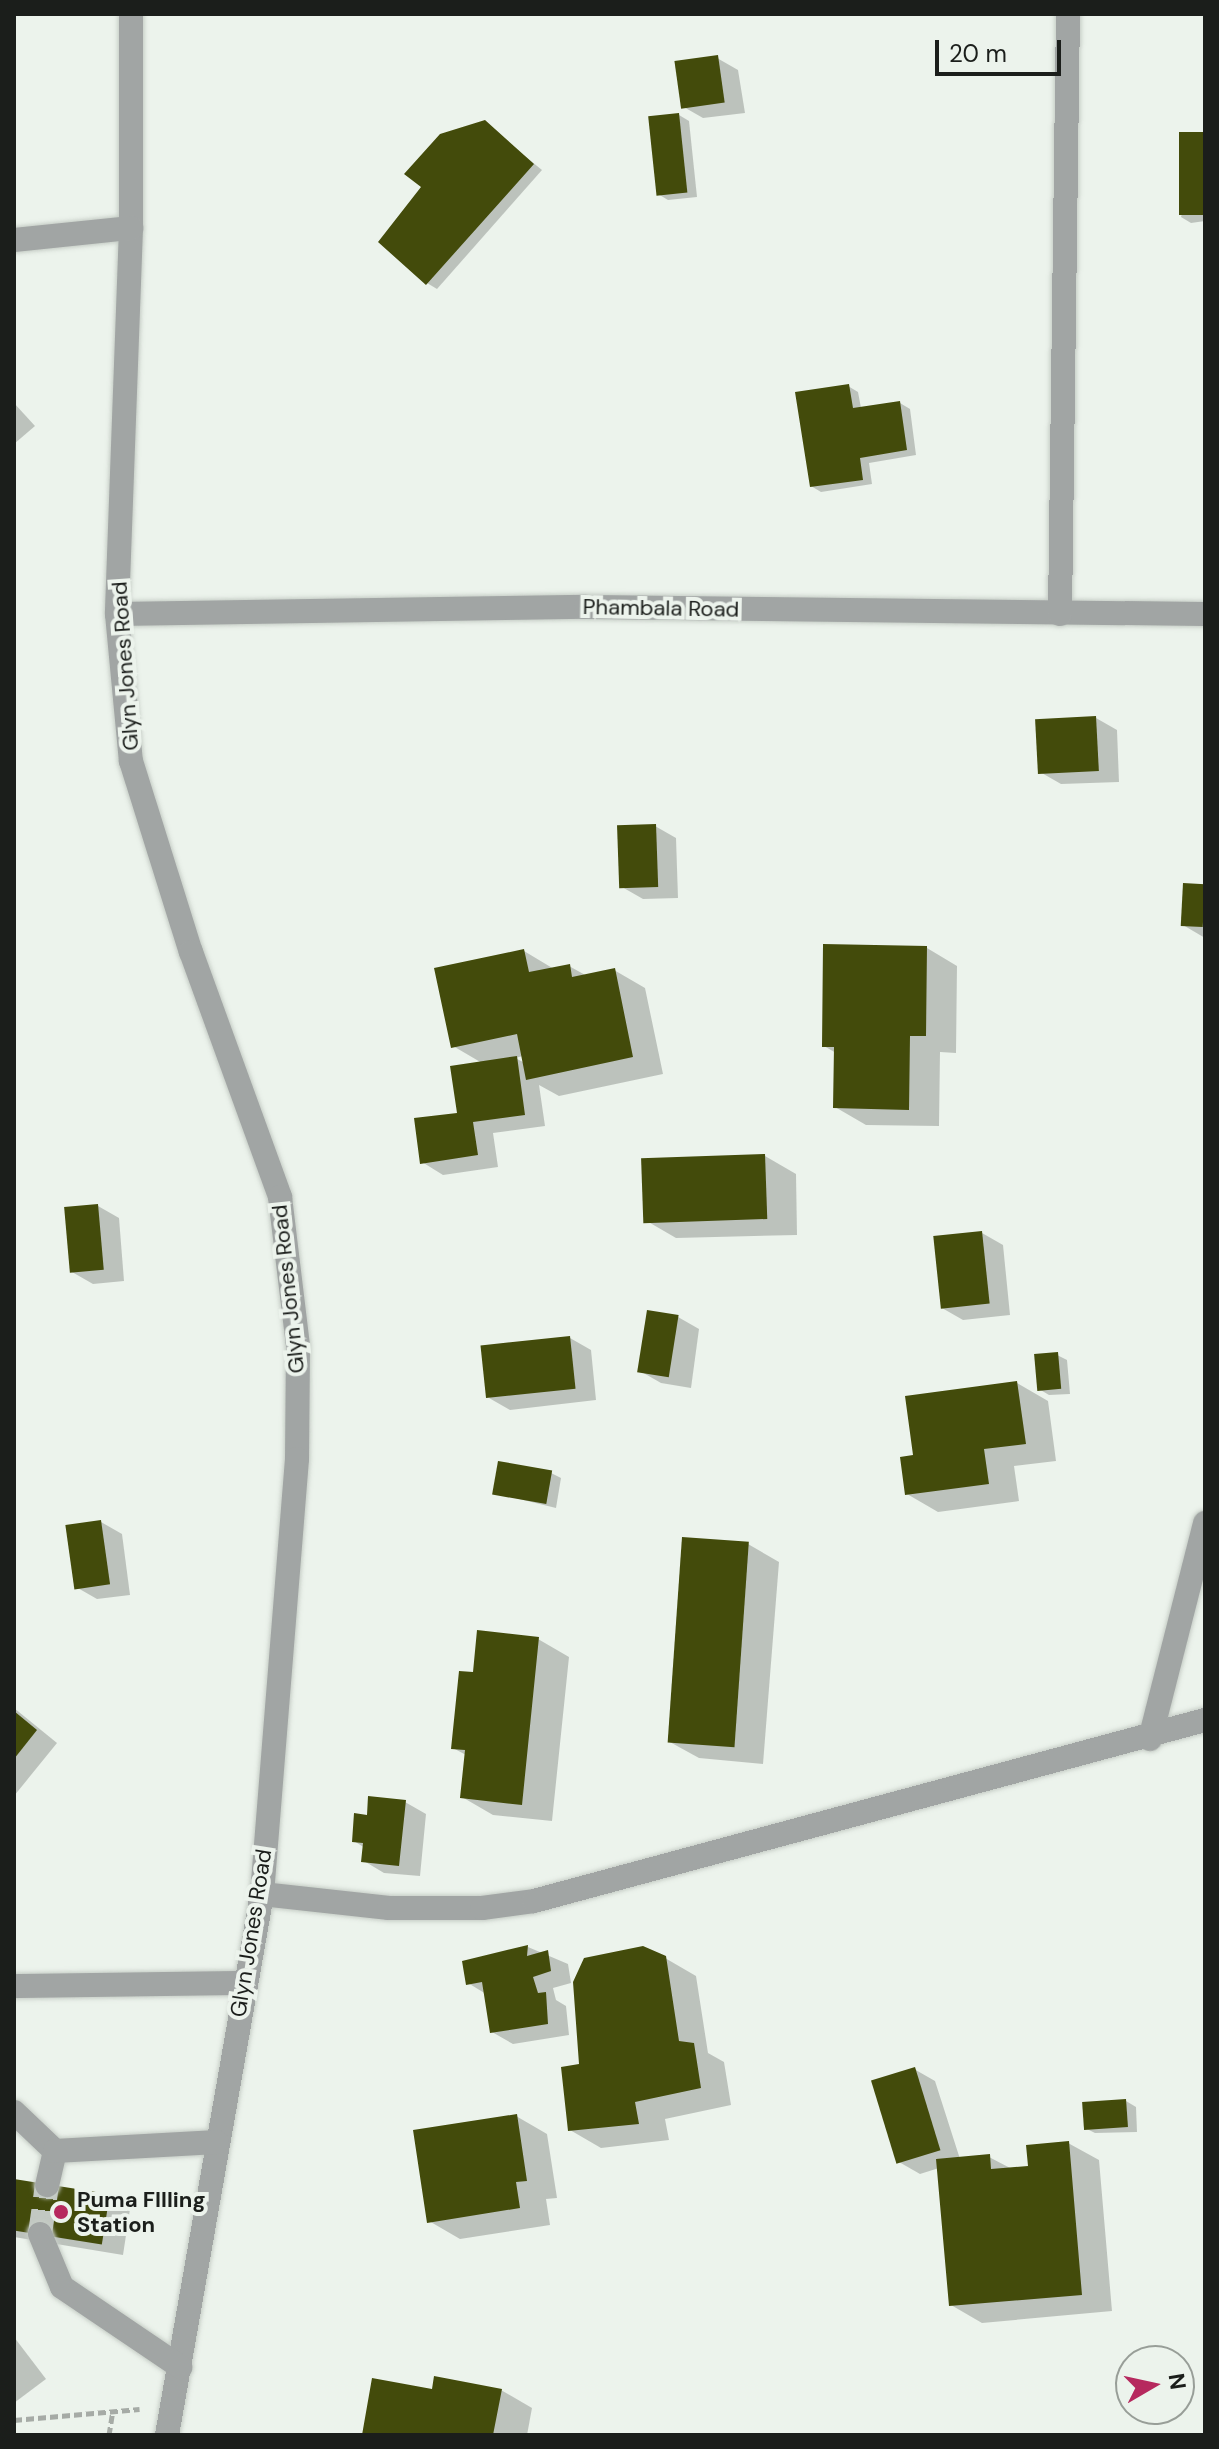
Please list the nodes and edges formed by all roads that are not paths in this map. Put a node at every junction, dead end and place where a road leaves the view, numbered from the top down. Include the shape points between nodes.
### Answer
1 (131, 14) edge
2 (1068, 14) edge
3 (131, 228) junction
4 (14, 240) edge
5 (117, 614) junction
6 (1060, 614) junction
7 (1205, 614) edge
8 (1205, 1523) edge
9 (1205, 1720) edge
10 (1150, 1739) junction
11 (262, 1894) junction
12 (243, 1983) junction
13 (14, 1986) edge
14 (14, 2112) edge
15 (217, 2142) junction
16 (55, 2151) junction
17 (47, 2185) tunnel mouth
18 (40, 2234) tunnel mouth
19 (180, 2367) junction
20 (167, 2435) edge

1 - 3 street, Glyn Jones Road
2 - 6 street
3 - 4 street
3 - 5 street, Glyn Jones Road
5 - 6 street, Phambala Road via 586,607
5 - 11 street, Glyn Jones Road via 131,761 191,952 280,1197 298,1346 297,1459
6 - 7 street, Phambala Road
8 - 10 street
9 - 10 street
10 - 11 street via 534,1901 482,1908 389,1908
11 - 12 street, Glyn Jones Road
12 - 13 street
12 - 15 street, Glyn Jones Road
14 - 16 street
15 - 16 street
15 - 19 street, Glyn Jones Road
16 - 17 street
18 - 19 street via 62,2287
19 - 20 street, Glyn Jones Road

